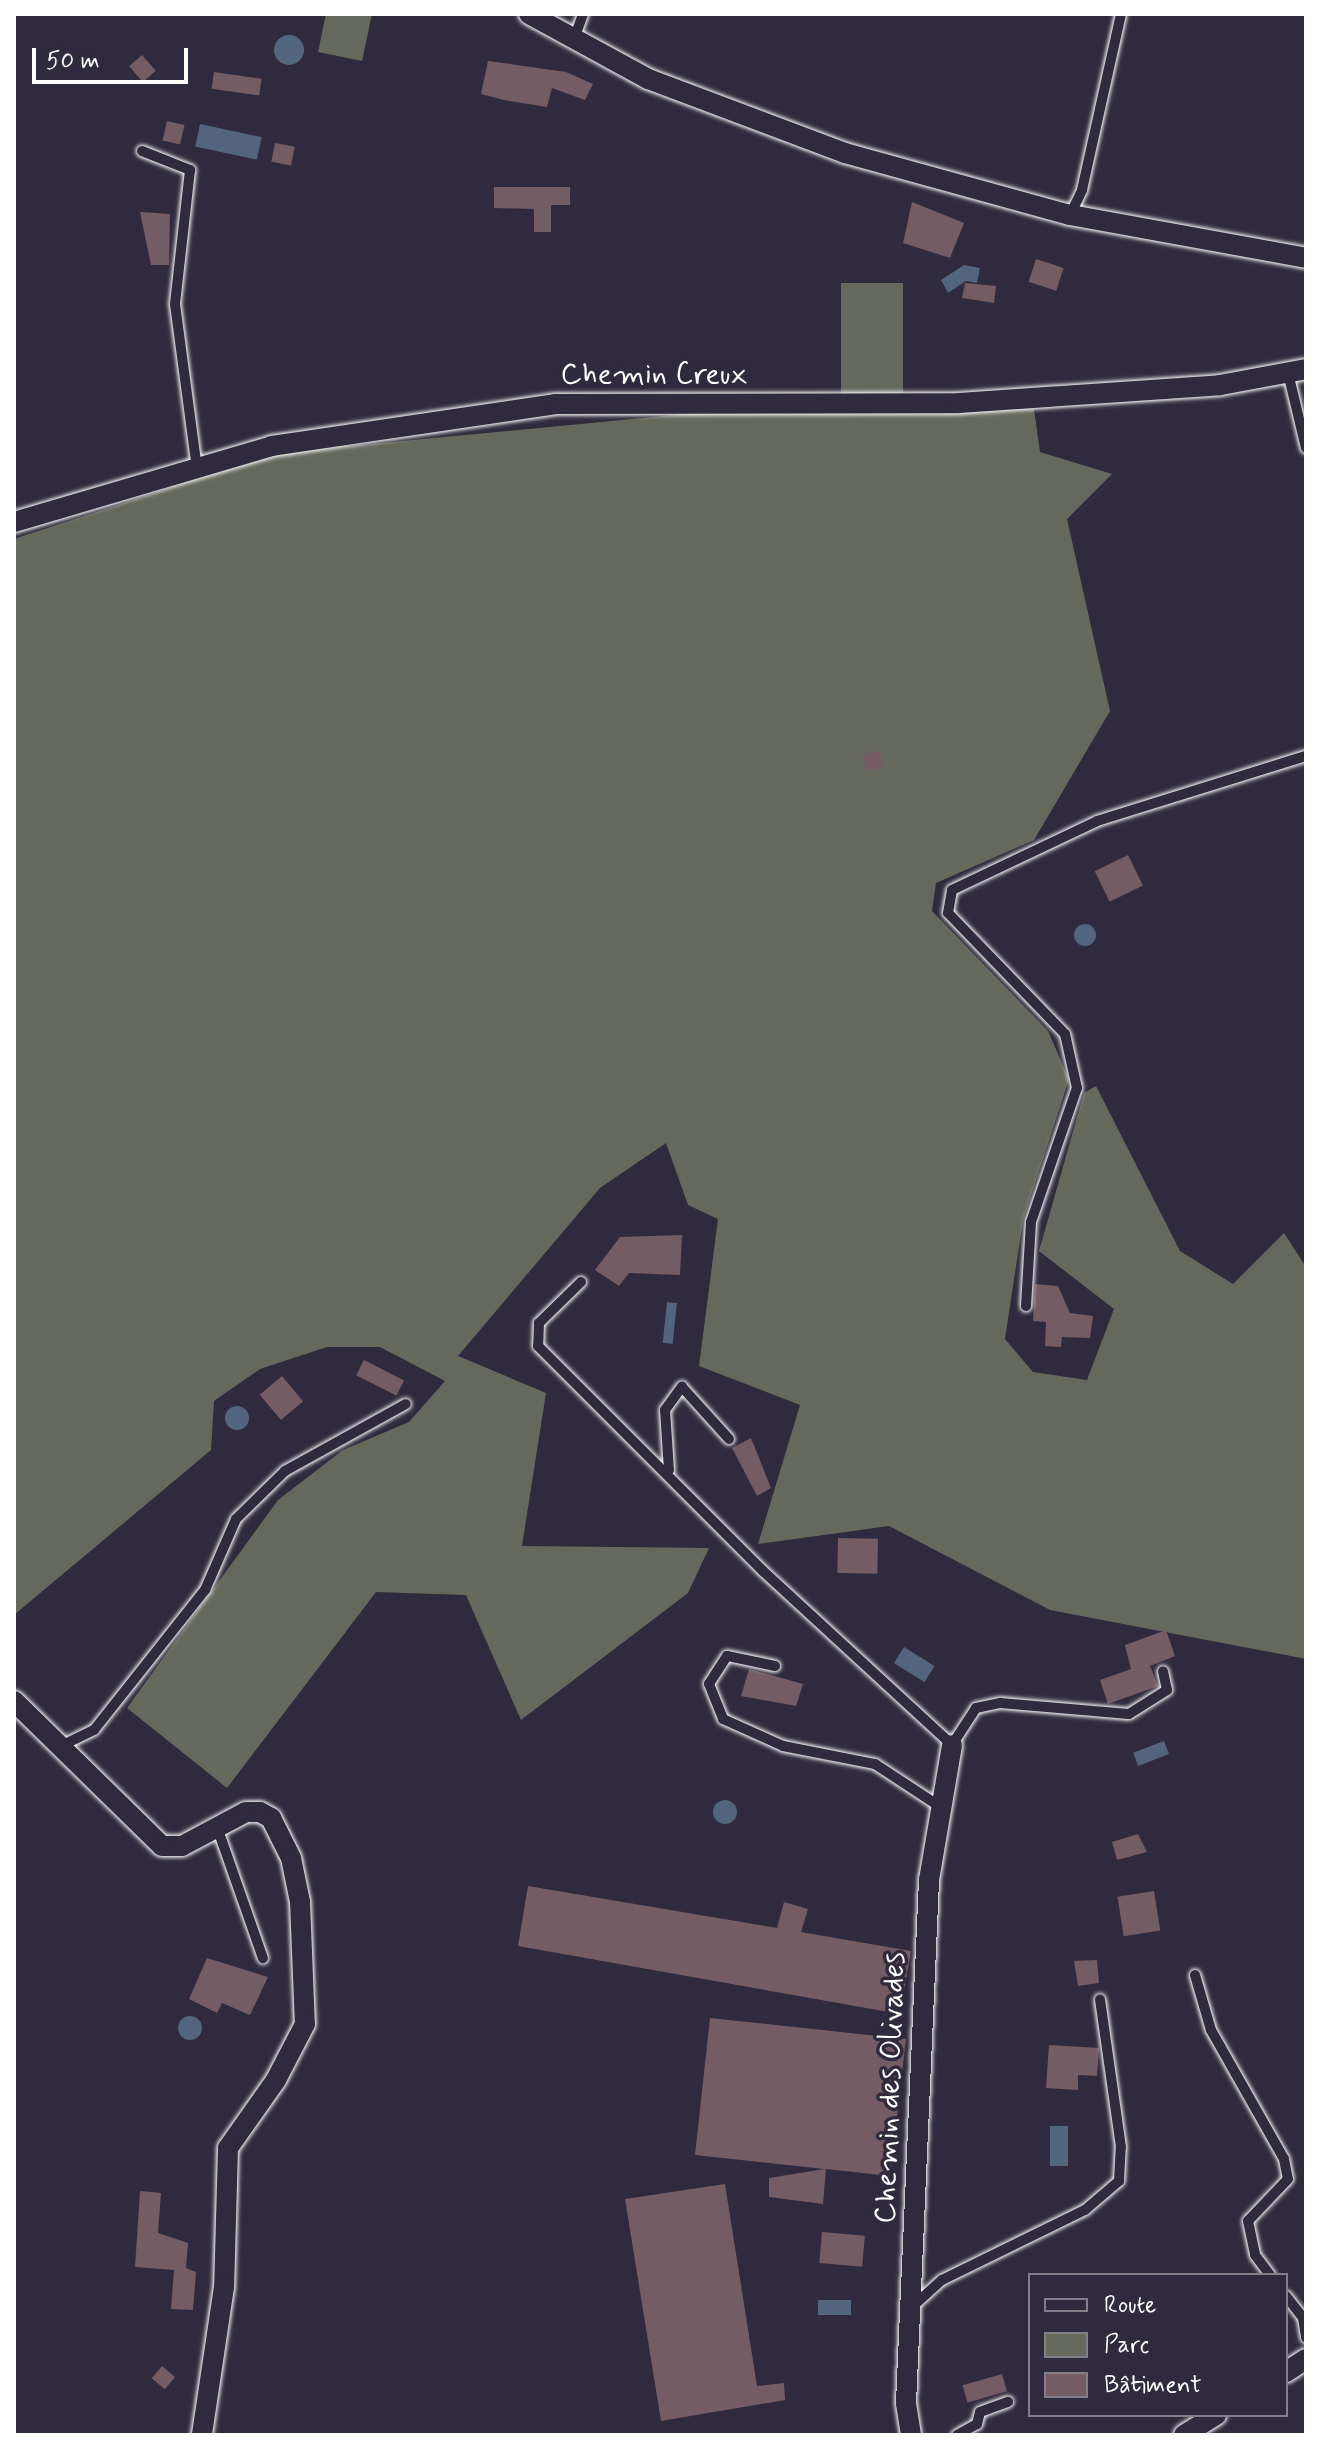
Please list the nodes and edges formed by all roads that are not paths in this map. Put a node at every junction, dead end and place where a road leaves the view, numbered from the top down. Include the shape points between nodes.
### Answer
1 (529, 14) edge
2 (583, 14) edge
3 (1121, 14) edge
4 (574, 41) junction
5 (142, 151) dead end
6 (1070, 215) junction
7 (1306, 258) edge
8 (1297, 371) edge
9 (1306, 448) edge
10 (197, 468) junction
11 (14, 522) edge
12 (1306, 756) edge
13 (581, 1282) dead end
14 (1026, 1306) dead end
15 (406, 1404) dead end
16 (729, 1439) dead end
17 (669, 1470) junction
18 (775, 1666) dead end
19 (1163, 1671) dead end
20 (14, 1701) edge
21 (952, 1745) junction
22 (61, 1746) junction
23 (939, 1806) junction
24 (217, 1827) junction
25 (263, 1958) dead end
26 (1195, 1975) dead end
27 (1100, 1999) dead end
28 (1268, 2273) edge
29 (1288, 2299) edge
30 (911, 2307) junction
31 (1306, 2338) edge
32 (1306, 2359) edge
33 (1288, 2371) edge
34 (1008, 2402) dead end
35 (1213, 2417) edge
36 (202, 2435) edge
37 (911, 2435) edge
38 (957, 2435) edge
39 (1184, 2435) edge

1 - 4 street
2 - 4 lane
3 - 6 lane via 1082,190
4 - 6 street via 648,79 845,153
5 - 10 lane via 190,170 175,304
6 - 7 street
8 - 9 lane
8 - 10 street, Chemin Creux via 959,403 555,404 272,446
10 - 11 street, Chemin Creux
12 - 14 lane via 1097,821 952,890 948,913 1065,1034 1077,1088 1031,1222
13 - 17 lane via 539,1323 538,1346
15 - 22 lane via 285,1471 236,1519 205,1590 94,1730
16 - 17 lane via 682,1387 665,1410
17 - 21 lane via 763,1571
18 - 23 lane via 727,1656 709,1684 723,1719 783,1746 875,1764
19 - 21 lane via 1167,1690 1129,1714 1000,1703 976,1708
20 - 22 street
21 - 23 street, Chemin des Olivades
22 - 24 street via 162,1846 182,1846
23 - 30 street, Chemin des Olivades via 929,1880
24 - 25 lane
24 - 36 street via 246,1812 271,1818 300,1902 297,1941 307,1996 292,2052 228,2148 224,2287
26 - 28 lane via 1211,2030 1284,2159 1288,2179 1248,2221 1255,2255
27 - 30 lane via 1119,2181 1024,2245 942,2280
29 - 31 lane via 1303,2318
30 - 37 street, Chemin des Olivades
32 - 33 street
34 - 38 lane via 980,2412 977,2424
35 - 39 street

